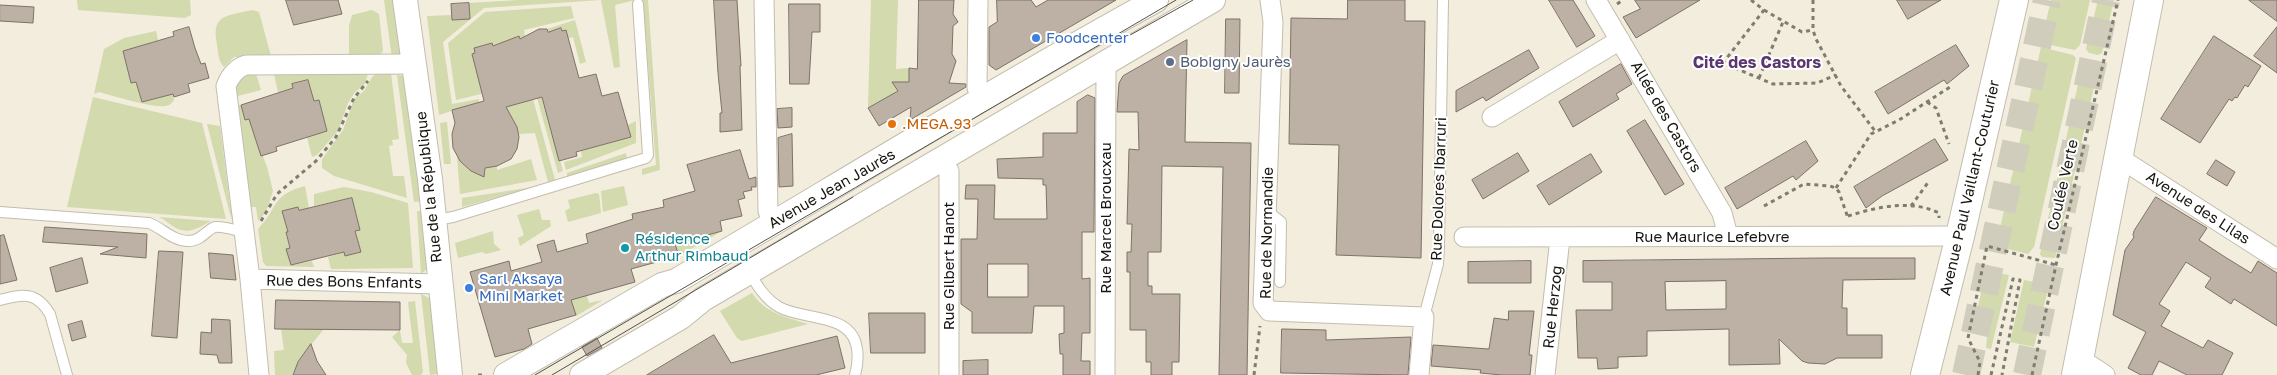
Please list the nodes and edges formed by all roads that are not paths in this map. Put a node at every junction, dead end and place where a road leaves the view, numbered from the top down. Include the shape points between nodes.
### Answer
1 (405, 0) edge
2 (764, 0) edge
3 (978, 0) edge
4 (1156, 0) edge
5 (1213, 0) edge
6 (1270, 0) edge
7 (1443, 0) edge
8 (1596, 0) edge
9 (2014, 0) edge
10 (2149, 0) edge
11 (638, 4) dead end
12 (1620, 40) junction
13 (1106, 61) junction
14 (414, 64) junction
15 (984, 100) junction
16 (1492, 117) dead end
17 (2118, 157) junction
18 (942, 159) junction
19 (1266, 210) junction
20 (0, 212) edge
21 (435, 220) junction
22 (774, 223) junction
23 (243, 232) junction
24 (1728, 236) junction
25 (1951, 236) junction
26 (1464, 237) dead end
27 (1560, 238) junction
28 (2277, 258) edge
29 (749, 272) junction
30 (250, 279) junction
31 (1280, 282) dead end
32 (439, 284) junction
33 (0, 300) edge
34 (1424, 317) junction
35 (2078, 366) edge
36 (67, 375) edge
37 (258, 375) edge
38 (450, 375) edge
39 (506, 375) edge
40 (582, 375) edge
41 (855, 375) edge
42 (949, 375) edge
43 (1105, 375) edge
44 (1419, 375) edge
45 (1546, 375) edge
46 (1925, 375) edge
47 (2105, 375) edge

1 - 14 street, Rue de la République
2 - 22 street via 768,211
3 - 15 street via 978,88
4 - 15 street, Avenue Jean Jaurès via 1049,59
5 - 13 street, Avenue Jean Jaurès
6 - 19 street, Rue de Normandie
7 - 34 lane, Rue Dolores Ibarruri via 1438,264
8 - 12 street, Allée des Castors
9 - 25 main road, Avenue Paul Vaillant-Couturier
10 - 17 main road
11 - 21 lane via 646,158
12 - 16 street
12 - 24 street, Allée des Castors via 1722,213
13 - 18 street, Avenue Jean Jaurès
13 - 43 street, Rue Marcel Broucxau
14 - 21 street, Rue de la République
14 - 23 street via 238,67 226,86
15 - 22 street, Avenue Jean Jaurès
17 - 28 street, Avenue des Lilas
17 - 35 main road
18 - 29 street, Avenue Jean Jaurès
18 - 42 street, Rue Gilbert Hanot via 948,171
19 - 31 lane via 1281,222
19 - 34 street, Rue de Normandie via 1266,307
20 - 23 lane via 149,223 188,241 202,238 217,227
21 - 32 street, Rue de la République
22 - 39 street, Avenue Jean Jaurès
23 - 30 street
24 - 25 street, Rue Maurice Lefebvre
24 - 27 street, Rue Maurice Lefebvre
25 - 46 main road, Avenue Paul Vaillant-Couturier
26 - 27 street, Rue Maurice Lefebvre
27 - 45 street, Rue Herzog
29 - 40 street, Avenue Jean Jaurès via 703,299 681,317
29 - 41 lane via 765,296 780,308 841,324 850,332 858,352
30 - 32 street, Rue des Bons Enfants
30 - 37 street
32 - 38 street, Rue de la République
33 - 36 lane via 29,296 45,306
34 - 44 street, Rue Dolores Ibarruri
35 - 47 street

